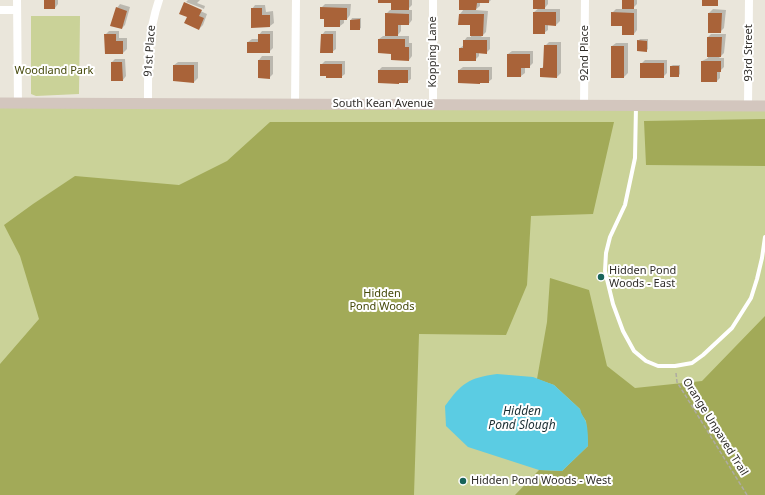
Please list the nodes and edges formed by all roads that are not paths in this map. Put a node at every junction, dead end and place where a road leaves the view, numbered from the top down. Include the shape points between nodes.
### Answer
1 (17, 0) edge
2 (159, 0) edge
3 (296, 0) edge
4 (433, 0) edge
5 (585, 0) edge
6 (749, 0) edge
7 (0, 10) edge
8 (17, 10) junction
9 (0, 103) edge
10 (18, 103) junction
11 (148, 104) junction
12 (296, 104) junction
13 (433, 105) junction
14 (584, 105) junction
15 (636, 105) junction
16 (748, 106) junction
17 (765, 106) edge
18 (765, 237) edge

1 - 8 street
2 - 11 street, 91st Place via 149,39
3 - 12 street
4 - 13 street, Kopping Lane
5 - 14 street, 92nd Place
6 - 16 street, 93rd Street
7 - 8 street
8 - 10 street
9 - 10 street, South Kean Avenue
10 - 11 street, South Kean Avenue
11 - 12 street, South Kean Avenue
12 - 13 street, South Kean Avenue
13 - 14 street, South Kean Avenue
14 - 15 street, South Kean Avenue
15 - 16 street, South Kean Avenue
15 - 18 lane via 635,158 624,205 610,237 605,271 613,304 634,351 646,361 658,366 675,366 692,363 718,342 732,328 751,298
16 - 17 street, South Kean Avenue

